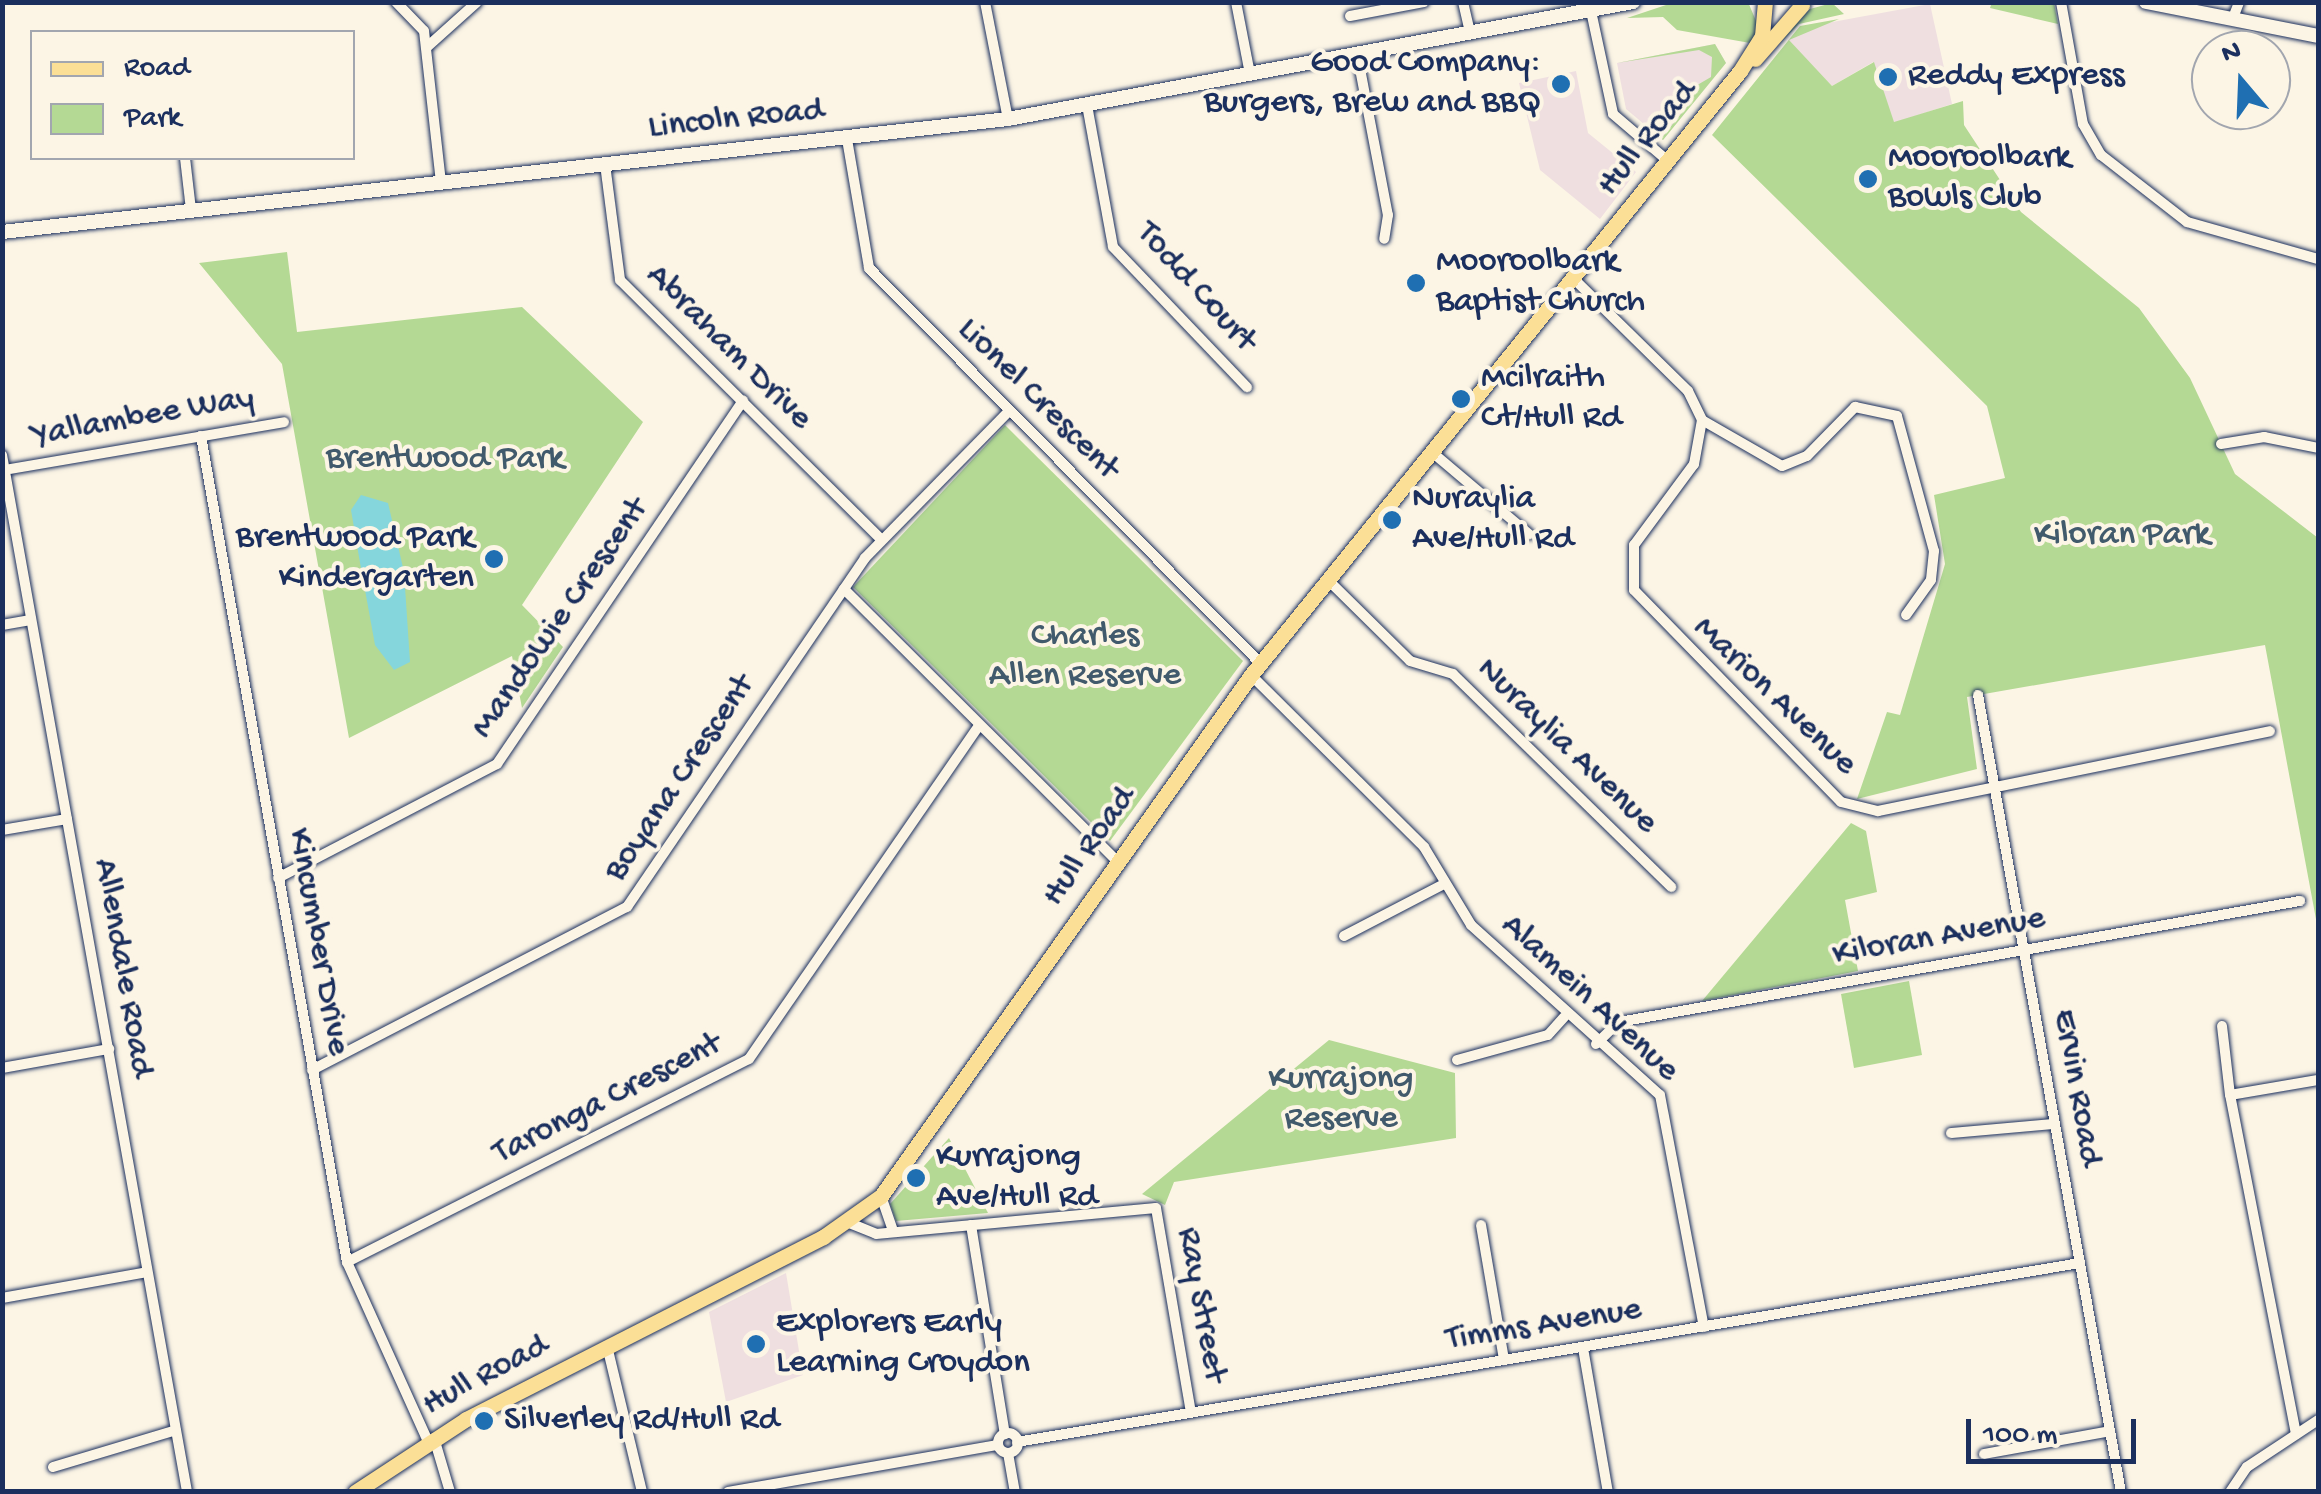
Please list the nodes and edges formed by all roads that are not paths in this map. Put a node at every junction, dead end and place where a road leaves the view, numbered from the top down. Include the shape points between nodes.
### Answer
1 (396, 2) edge
2 (477, 2) edge
3 (985, 2) edge
4 (1236, 2) edge
5 (1424, 2) edge
6 (1463, 2) edge
7 (1633, 2) edge
8 (1765, 2) edge
9 (2060, 2) edge
10 (2146, 2) edge
11 (2158, 2) edge
12 (2239, 2) edge
13 (1804, 4) edge
14 (2175, 7) junction
15 (1591, 11) junction
16 (1350, 16) dead end
17 (2233, 18) junction
18 (1470, 33) junction
19 (2318, 36) edge
20 (427, 46) junction
21 (1357, 53) junction
22 (1740, 71) junction
23 (1250, 74) junction
24 (1086, 105) junction
25 (1008, 119) junction
26 (846, 138) junction
27 (185, 160) edge
28 (1668, 161) junction
29 (604, 164) junction
30 (441, 183) junction
31 (192, 210) junction
32 (2, 232) edge
33 (1384, 239) dead end
34 (2318, 259) edge
35 (1574, 279) junction
36 (1247, 387) dead end
37 (743, 402) junction
38 (1008, 412) junction
39 (1702, 420) junction
40 (284, 422) dead end
41 (201, 436) junction
42 (2221, 444) dead end
43 (2318, 448) edge
44 (1433, 453) junction
45 (2, 455) edge
46 (10, 469) junction
47 (1529, 534) dead end
48 (880, 539) junction
49 (1328, 580) junction
50 (844, 590) junction
51 (1906, 614) dead end
52 (32, 620) junction
53 (2, 625) edge
54 (1256, 669) junction
55 (1978, 695) dead end
56 (978, 728) junction
57 (2270, 731) dead end
58 (1993, 781) junction
59 (67, 819) junction
60 (2, 830) edge
61 (1117, 861) junction
62 (278, 878) junction
63 (1444, 884) junction
64 (1671, 887) dead end
65 (2300, 901) dead end
66 (1344, 936) dead end
67 (2024, 951) junction
68 (1564, 1017) junction
69 (2222, 1026) dead end
70 (1596, 1044) junction
71 (108, 1049) junction
72 (1458, 1060) dead end
73 (2, 1068) edge
74 (312, 1070) junction
75 (2318, 1080) edge
76 (2230, 1095) junction
77 (2054, 1124) junction
78 (1951, 1132) dead end
79 (881, 1196) junction
80 (847, 1222) junction
81 (971, 1225) junction
82 (1481, 1225) dead end
83 (893, 1231) junction
84 (346, 1262) junction
85 (2080, 1263) junction
86 (143, 1273) junction
87 (2, 1298) edge
88 (1704, 1327) junction
89 (608, 1346) junction
90 (1583, 1348) junction
91 (1504, 1360) junction
92 (1190, 1412) junction
93 (2318, 1420) edge
94 (176, 1430) junction
95 (2110, 1431) junction
96 (1005, 1434) junction
97 (2296, 1434) junction
98 (431, 1439) junction
99 (1017, 1442) junction
100 (998, 1445) junction
101 (1008, 1453) junction
102 (1984, 1454) dead end
103 (53, 1467) dead end
104 (186, 1492) edge
105 (355, 1492) edge
106 (450, 1492) edge
107 (642, 1492) edge
108 (728, 1492) edge
109 (1015, 1492) edge
110 (1608, 1492) edge
111 (2121, 1492) edge
112 (2230, 1492) edge

1 - 20 street
2 - 20 street
3 - 25 street
4 - 23 street
5 - 16 street
6 - 18 street
7 - 15 main road, Lincoln Road
8 - 13 main road via 1782,11
8 - 22 main road, Hull Road via 1762,36
9 - 34 street via 2082,124 2101,155 2187,222
10 - 14 main road
11 - 14 main road
12 - 17 street
13 - 22 main road, Hull Road
14 - 17 main road
15 - 18 main road, Lincoln Road
15 - 28 street via 1612,114
17 - 19 main road
18 - 21 main road, Lincoln Road
20 - 30 street
21 - 23 main road, Lincoln Road
21 - 33 street via 1388,214
22 - 28 main road, Hull Road
23 - 24 main road, Lincoln Road
24 - 25 main road, Lincoln Road
24 - 36 street, Todd Court via 1113,247
25 - 26 main road, Lincoln Road
26 - 29 main road, Lincoln Road
26 - 38 street, Lionel Crescent via 869,268
27 - 31 street
28 - 35 main road, Hull Road
29 - 30 main road, Lincoln Road
29 - 37 street, Abraham Drive via 620,280
30 - 31 main road, Lincoln Road
31 - 32 main road, Lincoln Road
35 - 39 street via 1688,391
35 - 44 main road, Hull Road
37 - 48 street, Abraham Drive
37 - 62 street, Mandowie Crescent via 497,764
38 - 48 street, Boyana Crescent
38 - 54 street, Lionel Crescent
39 - 51 street via 1782,466 1807,456 1856,407 1897,416 1934,552 1931,580
39 - 58 street, Marion Avenue via 1694,464 1634,545 1630,571 1648,612 1859,812
40 - 41 street, Yallambee Way
41 - 46 street, Yallambee Way
41 - 62 street, Kincumber Drive
42 - 43 street via 2264,437
44 - 47 street
44 - 49 main road, Hull Road
45 - 46 street, Allendale Road
46 - 52 street, Allendale Road
48 - 50 street, Boyana Crescent
49 - 54 main road, Hull Road
49 - 64 street, Nuraylia Avenue via 1410,661 1453,674
50 - 56 street
50 - 74 street, Boyana Crescent via 627,908
52 - 53 street
52 - 59 street, Allendale Road
54 - 61 main road, Hull Road
54 - 63 street, Alamein Avenue via 1424,847
55 - 58 street, Ervin Road
56 - 61 street
56 - 84 street, Taronga Crescent via 749,1059
57 - 58 street, Marion Avenue
58 - 67 street, Ervin Road
59 - 60 street
59 - 71 street, Allendale Road
61 - 79 main road, Hull Road
62 - 74 street, Kincumber Drive
63 - 66 street
63 - 68 street, Alamein Avenue via 1471,926
65 - 67 street, Kiloran Avenue
67 - 70 street, Kiloran Avenue via 1618,1022
67 - 77 street, Ervin Road
68 - 70 street, Alamein Avenue
68 - 72 street via 1548,1034
69 - 76 street
70 - 88 street, Alamein Avenue via 1664,1102
71 - 73 street
71 - 86 street, Allendale Road
74 - 84 street, Kincumber Drive
75 - 76 street
76 - 97 street
77 - 78 street
77 - 85 street, Ervin Road
79 - 80 main road, Hull Road
79 - 83 street
80 - 83 street
80 - 89 main road, Hull Road
81 - 83 street
81 - 92 street, Ray Street via 1156,1208
81 - 96 street
82 - 91 street
84 - 98 street, Kincumber Drive
85 - 88 street, Timms Avenue
85 - 95 street, Ervin Road
86 - 87 street
86 - 94 street, Allendale Road
88 - 90 street, Timms Avenue
89 - 98 main road, Hull Road
89 - 107 street
90 - 91 street, Timms Avenue
90 - 110 street
91 - 92 street, Timms Avenue
92 - 99 street, Timms Avenue
93 - 97 street
94 - 103 street
94 - 104 street, Allendale Road
95 - 102 street
95 - 111 street, Ervin Road
96 - 99 street
96 - 100 street
97 - 112 street via 2246,1467
98 - 105 main road, Hull Road
98 - 106 street, Kincumber Drive
99 - 101 street
100 - 101 street
100 - 108 street
101 - 109 street

